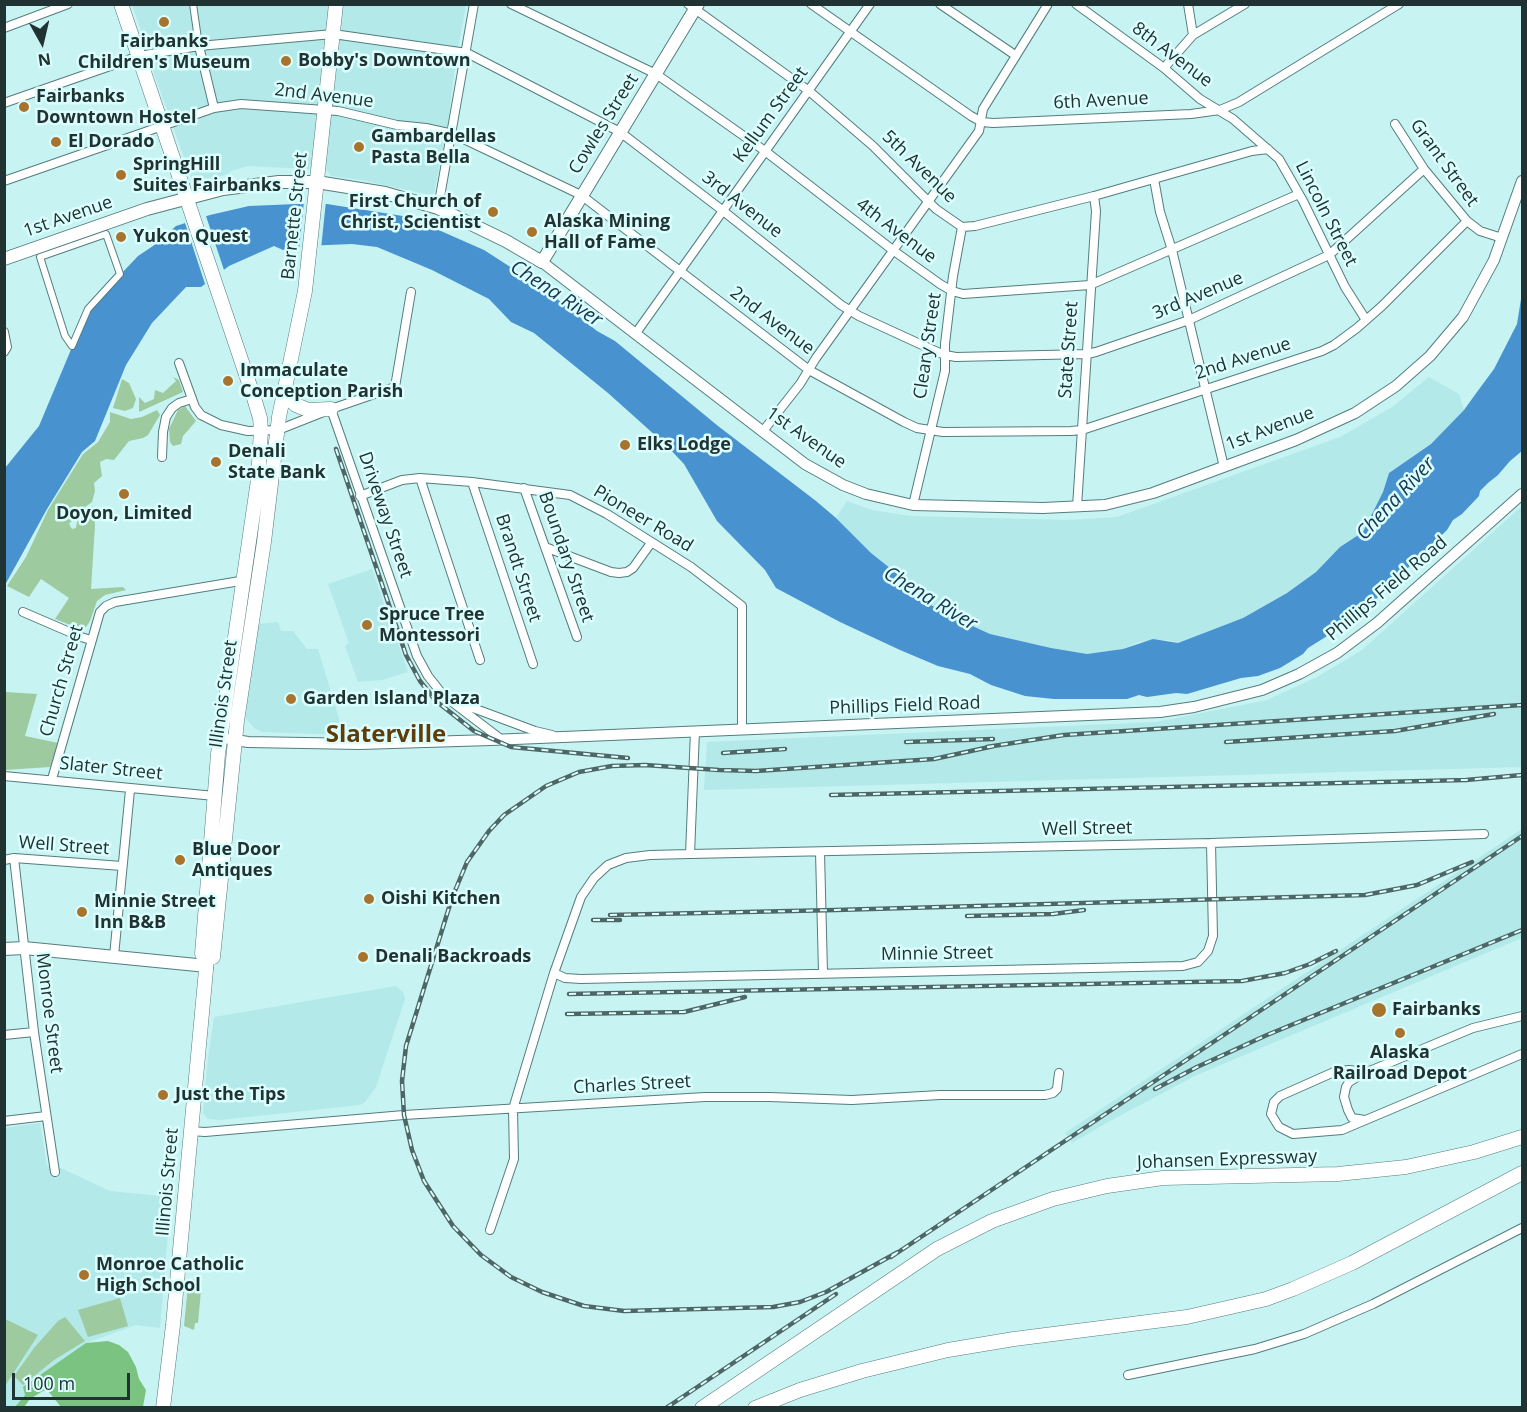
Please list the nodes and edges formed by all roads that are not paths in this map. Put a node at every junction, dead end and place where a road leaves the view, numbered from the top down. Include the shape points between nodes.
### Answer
1 (68, 4) edge
2 (121, 4) edge
3 (193, 4) edge
4 (336, 4) edge
5 (474, 4) edge
6 (511, 4) edge
7 (811, 4) edge
8 (870, 4) edge
9 (940, 4) edge
10 (1048, 4) edge
11 (1076, 4) edge
12 (1188, 4) edge
13 (1245, 4) edge
14 (1399, 4) edge
15 (694, 6) edge
16 (4, 28) edge
17 (849, 32) junction
18 (333, 34) junction
19 (1193, 35) junction
20 (198, 46) junction
21 (467, 53) junction
22 (1015, 55) junction
23 (139, 56) junction
24 (1164, 68) junction
25 (656, 74) junction
26 (809, 91) junction
27 (4, 103) edge
28 (214, 108) junction
29 (325, 110) junction
30 (1220, 111) junction
31 (982, 122) junction
32 (1395, 124) dead end
33 (162, 126) junction
34 (620, 132) junction
35 (453, 134) junction
36 (1268, 148) junction
37 (765, 151) junction
38 (1424, 169) junction
39 (1154, 179) junction
40 (4, 181) edge
41 (1522, 181) edge
42 (317, 182) junction
43 (1299, 194) junction
44 (581, 195) junction
45 (1094, 196) junction
46 (928, 201) junction
47 (188, 203) junction
48 (438, 208) junction
49 (722, 210) junction
50 (1467, 222) junction
51 (962, 227) junction
52 (1502, 238) junction
53 (1172, 250) junction
54 (894, 251) junction
55 (1329, 255) junction
56 (4, 259) edge
57 (542, 262) junction
58 (679, 270) junction
59 (120, 274) joint
60 (1090, 285) junction
61 (952, 291) junction
62 (411, 292) dead end
63 (851, 311) junction
64 (1189, 320) junction
65 (1366, 320) junction
66 (4, 332) edge
67 (636, 333) junction
68 (4, 352) edge
69 (1086, 354) junction
70 (945, 355) junction
71 (179, 363) dead end
72 (809, 370) junction
73 (1206, 388) junction
74 (284, 395) junction
75 (192, 399) junction
76 (331, 409) junction
77 (261, 430) junction
78 (278, 430) junction
79 (931, 430) junction
80 (1082, 430) junction
81 (763, 431) junction
82 (162, 457) dead end
83 (1224, 467) junction
84 (420, 478) junction
85 (472, 482) junction
86 (524, 488) junction
87 (1522, 494) edge
88 (360, 496) junction
89 (913, 505) junction
90 (1077, 507) junction
91 (651, 543) junction
92 (545, 547) junction
93 (259, 579) junction
94 (242, 581) junction
95 (23, 612) dead end
96 (577, 637) dead end
97 (91, 640) junction
98 (480, 660) dead end
99 (533, 664) dead end
100 (443, 695) junction
101 (742, 730) junction
102 (695, 731) junction
103 (220, 737) junction
104 (562, 737) junction
105 (235, 740) junction
106 (502, 740) junction
107 (4, 776) edge
108 (52, 779) junction
109 (130, 790) junction
110 (215, 796) junction
111 (1484, 834) dead end
112 (1211, 843) junction
113 (820, 852) junction
114 (690, 855) junction
115 (9, 859) edge
116 (122, 866) junction
117 (24, 948) junction
118 (4, 949) edge
119 (114, 956) junction
120 (207, 962) junction
121 (554, 973) junction
122 (823, 974) junction
123 (1522, 1016) edge
124 (34, 1032) junction
125 (4, 1035) edge
126 (1522, 1054) edge
127 (1059, 1072) dead end
128 (1365, 1072) junction
129 (513, 1108) junction
130 (46, 1116) junction
131 (1370, 1119) junction
132 (4, 1121) edge
133 (190, 1131) junction
134 (1522, 1137) edge
135 (55, 1172) dead end
136 (1522, 1173) edge
137 (1522, 1228) edge
138 (490, 1230) dead end
139 (1128, 1375) dead end
140 (163, 1407) edge
141 (702, 1407) edge
142 (754, 1407) edge

1 - 16 street
2 - 23 main road, Illinois Street
3 - 20 street
4 - 18 main road, Barnette Street
5 - 21 street
6 - 25 street, 4th Avenue
7 - 17 street
8 - 17 street, Kellum Street
9 - 22 street
10 - 22 street
11 - 24 street, 8th Avenue
12 - 19 street
13 - 19 street
14 - 30 street, 6th Avenue
15 - 25 main road, Cowles Street
15 - 26 street, 5th Avenue
17 - 26 street, Kellum Street
17 - 31 street
18 - 20 street, 3rd Avenue
18 - 21 street, 3rd Avenue
18 - 29 main road, Barnette Street
19 - 24 street
20 - 23 street, 3rd Avenue
20 - 28 street
21 - 34 street, 3rd Avenue
21 - 35 street
22 - 31 street via 983,109
23 - 27 street, 3rd Avenue
23 - 33 main road, Illinois Street
24 - 30 street, 8th Avenue
25 - 34 main road, Cowles Street
25 - 37 street, 4th Avenue
26 - 37 street, Kellum Street
26 - 46 street, 5th Avenue via 873,146
28 - 29 street, 2nd Avenue via 254,104
28 - 33 street, 2nd Avenue
29 - 35 street, 2nd Avenue
29 - 42 main road, Barnette Street
30 - 31 street, 6th Avenue
30 - 36 street, Lincoln Street
31 - 46 street
32 - 38 street, Grant Street
33 - 40 street, 2nd Avenue
33 - 47 main road, Illinois Street
34 - 44 main road, Cowles Street
34 - 49 street, 3rd Avenue
35 - 44 street, 2nd Avenue
35 - 48 street
36 - 39 street, 5th Avenue
36 - 43 street, Lincoln Street
37 - 49 street, Kellum Street
37 - 54 street, 4th Avenue
38 - 50 street, Grant Street
38 - 55 street, 3rd Avenue
39 - 45 street, 5th Avenue
39 - 53 street
41 - 52 street, 1st Avenue
42 - 47 main road, 1st Avenue via 251,184
42 - 48 main road, 1st Avenue
42 - 74 main road, Barnette Street via 308,268
43 - 53 street, 4th Avenue
43 - 55 street, Lincoln Street
44 - 57 main road, Cowles Street
44 - 58 street, 2nd Avenue
45 - 51 street, 5th Avenue
45 - 60 street, State Street
46 - 51 street, 5th Avenue
46 - 54 street
47 - 56 main road, 1st Avenue via 147,209
47 - 77 main road, Illinois Street
48 - 57 main road, 1st Avenue
49 - 58 street, Kellum Street
49 - 63 street, 3rd Avenue
50 - 52 street
50 - 65 street, 2nd Avenue
51 - 61 street, Cleary Street
52 - 83 street, 1st Avenue via 1490,270 1463,317 1430,356 1402,381 1337,422
53 - 60 street, 4th Avenue
53 - 64 street
54 - 61 street, 4th Avenue
54 - 63 street
55 - 64 street, 3rd Avenue
55 - 65 street, Lincoln Street
57 - 67 street, 1st Avenue
58 - 67 street, Kellum Street
58 - 72 street, 2nd Avenue
59 - 59 street via 88,309 72,345 65,336 40,257 106,234
60 - 61 street, 4th Avenue via 980,294
60 - 69 street, State Street
61 - 70 street, Cleary Street
62 - 76 street via 395,387
63 - 70 street, 3rd Avenue
63 - 72 street
64 - 69 street, 3rd Avenue
64 - 73 street
65 - 73 street, 2nd Avenue via 1322,351
66 - 68 street
67 - 81 street, 1st Avenue
69 - 70 street, 3rd Avenue
69 - 80 street, State Street
70 - 79 street, Cleary Street
71 - 75 street
72 - 79 street, 2nd Avenue via 904,422
72 - 81 street
73 - 80 street, 2nd Avenue
73 - 83 street
74 - 76 main road via 308,410
74 - 78 main road, Barnette Street
75 - 77 street via 208,420
75 - 82 street via 179,403 166,417
76 - 78 street
76 - 88 street, Driveway Street
77 - 78 street
77 - 94 main road, Illinois Street via 258,480
78 - 93 main road, Illinois Street
79 - 80 street, 2nd Avenue
79 - 89 street, Cleary Street
80 - 90 street, State Street
81 - 89 street, 1st Avenue via 834,481 866,494
83 - 90 street, 1st Avenue via 1153,493 1105,505
84 - 85 street, Pioneer Road
84 - 88 street, Pioneer Road via 402,480
84 - 98 street
85 - 86 street, Pioneer Road
85 - 99 street, Brandt Street
86 - 91 street, Pioneer Road via 570,495
86 - 92 street, Boundary Street
87 - 101 street, Phillips Field Road via 1354,641 1299,674 1243,696 1160,712
88 - 100 street, Driveway Street via 417,656
89 - 90 street, 1st Avenue
91 - 92 street via 633,568 620,573
91 - 101 street, Pioneer Road via 691,567 742,606
92 - 96 street, Boundary Street
93 - 94 street, Church Street
93 - 105 main road, Illinois Street
94 - 97 street, Church Street via 115,602 100,612
94 - 103 main road, Illinois Street
95 - 97 street
97 - 108 street, Church Street
100 - 104 street, Driveway Street via 535,731
100 - 106 street, Driveway Street
101 - 102 street, Phillips Field Road
102 - 104 street, Phillips Field Road
102 - 114 street
103 - 105 street, Phillips Field Road
103 - 110 main road, Illinois Street
104 - 106 street, Phillips Field Road
105 - 106 street, Phillips Field Road via 360,744
105 - 120 main road, Illinois Street via 213,957
107 - 108 street, Slater Street
108 - 109 street, Slater Street
109 - 110 street, Slater Street
109 - 116 street
110 - 120 main road, Illinois Street via 202,954
111 - 112 street, Well Street
112 - 113 street, Well Street
112 - 122 street, Minnie Street via 1213,936 1208,951 1198,962 1164,967
113 - 114 street, Well Street
113 - 122 street
114 - 121 street via 650,855 608,865 581,897
115 - 116 street, Well Street
115 - 117 street, Monroe Street
116 - 119 street
117 - 118 main road
117 - 119 main road
117 - 124 street, Monroe Street
119 - 120 main road
120 - 133 main road, Illinois Street
121 - 122 street, Minnie Street via 581,979
121 - 129 street
123 - 128 street via 1473,1028
124 - 125 street
124 - 130 street, Monroe Street
126 - 131 street
127 - 129 street, Charles Street via 1057,1089 1045,1095 852,1100 705,1097
128 - 131 street via 1348,1082 1344,1097 1352,1118
128 - 131 street via 1340,1070 1286,1092 1274,1102 1271,1114 1279,1127 1293,1134 1336,1132
129 - 133 street, Charles Street
129 - 138 street via 514,1159
130 - 132 street
130 - 135 street, Monroe Street
133 - 140 main road, Illinois Street
134 - 141 main road, Johansen Expressway via 1406,1167 1338,1174 1163,1178 1053,1199 992,1221 937,1249
136 - 142 main road via 1352,1263 1266,1299 1187,1317 948,1350 861,1371
137 - 139 street via 1373,1304 1304,1334 1255,1349

